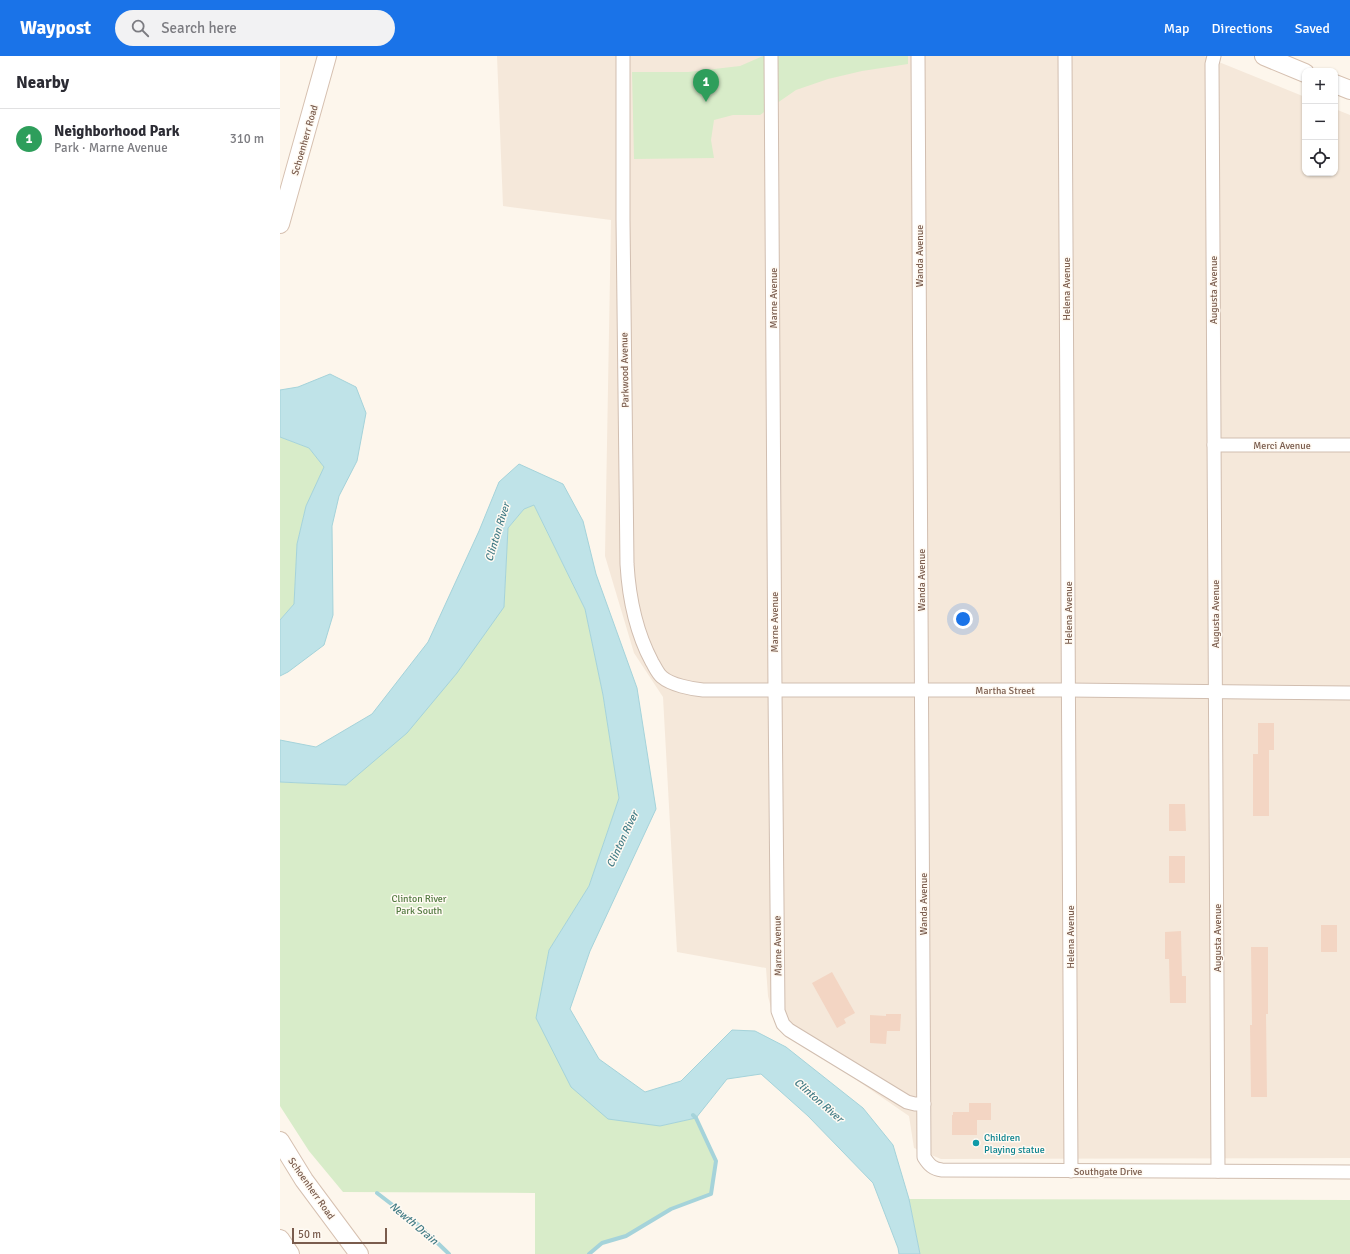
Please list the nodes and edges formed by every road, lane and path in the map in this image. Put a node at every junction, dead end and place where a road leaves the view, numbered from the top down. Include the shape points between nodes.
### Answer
1 (327, 56) edge
2 (623, 56) edge
3 (771, 56) edge
4 (918, 56) edge
5 (1065, 56) edge
6 (1214, 56) edge
7 (1264, 56) edge
8 (1302, 72) edge
9 (1338, 85) edge
10 (1350, 90) edge
11 (280, 224) edge
12 (1214, 444) junction
13 (1350, 445) edge
14 (662, 678) joint
15 (775, 690) junction
16 (921, 690) junction
17 (1068, 690) junction
18 (1215, 692) junction
19 (1350, 693) edge
20 (924, 1104) junction
21 (280, 1140) edge
22 (1072, 1171) junction
23 (1218, 1171) junction
24 (1350, 1172) edge
25 (280, 1239) edge
26 (290, 1254) edge
27 (359, 1254) edge

1 - 11 main road, Schoenherr Road
2 - 14 street, Parkwood Avenue via 628,586 643,644
3 - 15 street, Marne Avenue
4 - 16 street, Wanda Avenue
5 - 17 street, Helena Avenue
6 - 12 street, Augusta Avenue
7 - 8 main road
9 - 10 main road
12 - 13 street, Merci Avenue
12 - 18 street, Augusta Avenue
14 - 15 street, Martha Street via 693,689
15 - 16 street, Martha Street
15 - 20 street, Marne Avenue via 780,1017 789,1030 907,1102
16 - 17 street, Martha Street
16 - 20 street, Wanda Avenue
17 - 18 street, Martha Street
17 - 22 street, Helena Avenue
18 - 19 street, Martha Street
18 - 23 street, Augusta Avenue
20 - 22 street, Southgate Drive via 924,1157 937,1170
21 - 27 main road, Schoenherr Road via 304,1180
22 - 23 street, Southgate Drive
23 - 24 street, Southgate Drive
25 - 26 main road

